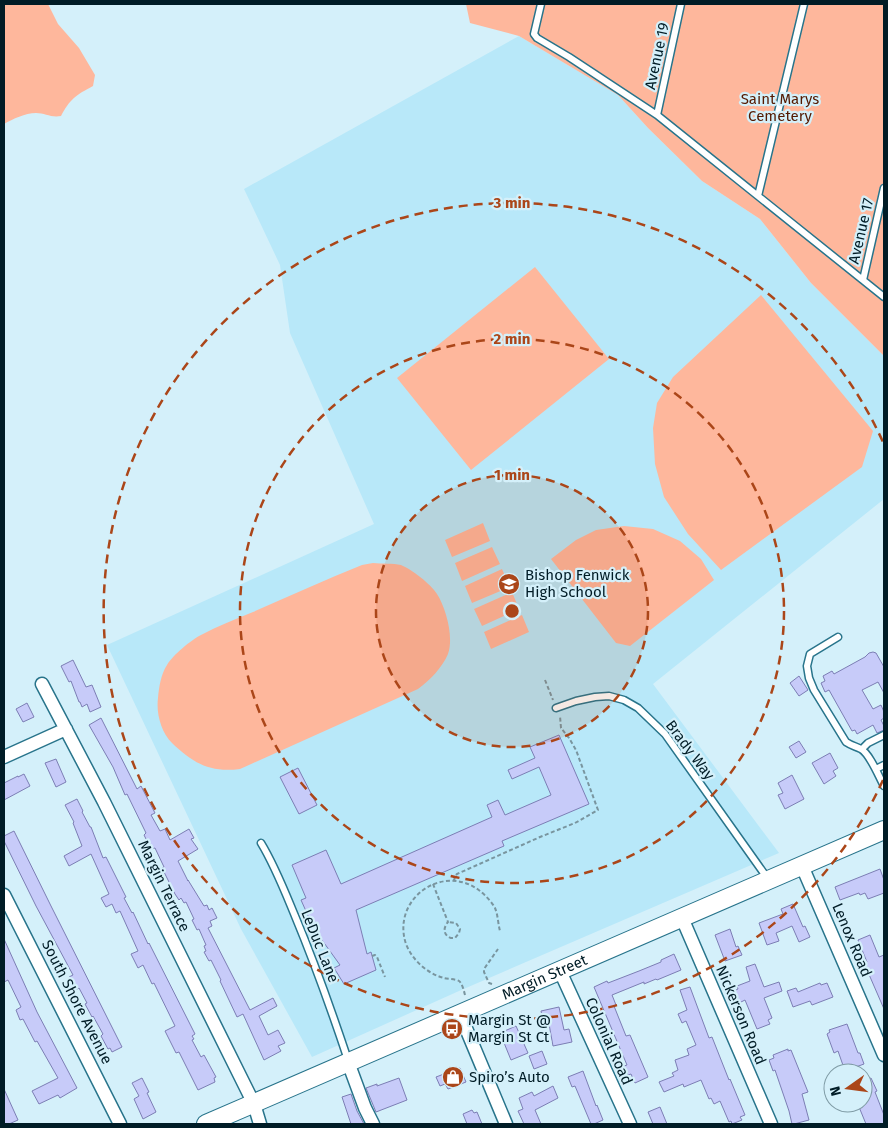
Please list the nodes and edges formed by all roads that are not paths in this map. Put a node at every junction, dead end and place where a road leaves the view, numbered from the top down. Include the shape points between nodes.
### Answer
1 (541, 4) edge
2 (681, 4) edge
3 (804, 4) edge
4 (657, 115) junction
5 (884, 188) edge
6 (758, 196) junction
7 (863, 280) junction
8 (884, 297) edge
9 (838, 637) dead end
10 (42, 684) dead end
11 (556, 708) road end
12 (66, 729) junction
13 (884, 735) edge
14 (862, 750) junction
15 (4, 757) edge
16 (884, 765) edge
17 (876, 769) junction
18 (884, 786) edge
19 (884, 830) edge
20 (261, 844) dead end
21 (802, 866) junction
22 (768, 880) junction
23 (4, 895) edge
24 (682, 918) junction
25 (560, 971) junction
26 (460, 1014) junction
27 (884, 1055) edge
28 (348, 1062) junction
29 (254, 1104) junction
30 (120, 1124) edge
31 (206, 1124) edge
32 (260, 1124) edge
33 (374, 1124) edge
34 (506, 1124) edge
35 (630, 1124) edge
36 (771, 1124) edge

1 - 4 lane via 534,34 537,38
2 - 4 lane, Avenue 19
3 - 6 lane
4 - 6 lane
5 - 7 lane, Avenue 17
6 - 7 lane
7 - 8 lane
9 - 14 lane via 810,654 809,678 846,742
10 - 12 street, Margin Terrace
11 - 22 lane, Brady Way via 609,696 638,708 665,734
12 - 15 street
12 - 29 street, Margin Terrace
13 - 14 lane
14 - 17 lane
16 - 17 lane
17 - 18 lane
19 - 21 main road, Margin Street
20 - 28 lane, LeDuc Lane via 307,945
21 - 22 main road, Margin Street
21 - 27 street, Lenox Road
22 - 24 main road, Margin Street
23 - 30 street, South Shore Avenue
24 - 25 main road, Margin Street
24 - 36 street, Nickerson Road
25 - 26 main road, Margin Street
25 - 35 street, Colonial Road
26 - 28 main road, Margin Street
26 - 34 street
28 - 29 main road, Margin Street
28 - 33 street
29 - 31 main road, Margin Street
29 - 32 street, Margin Terrace

